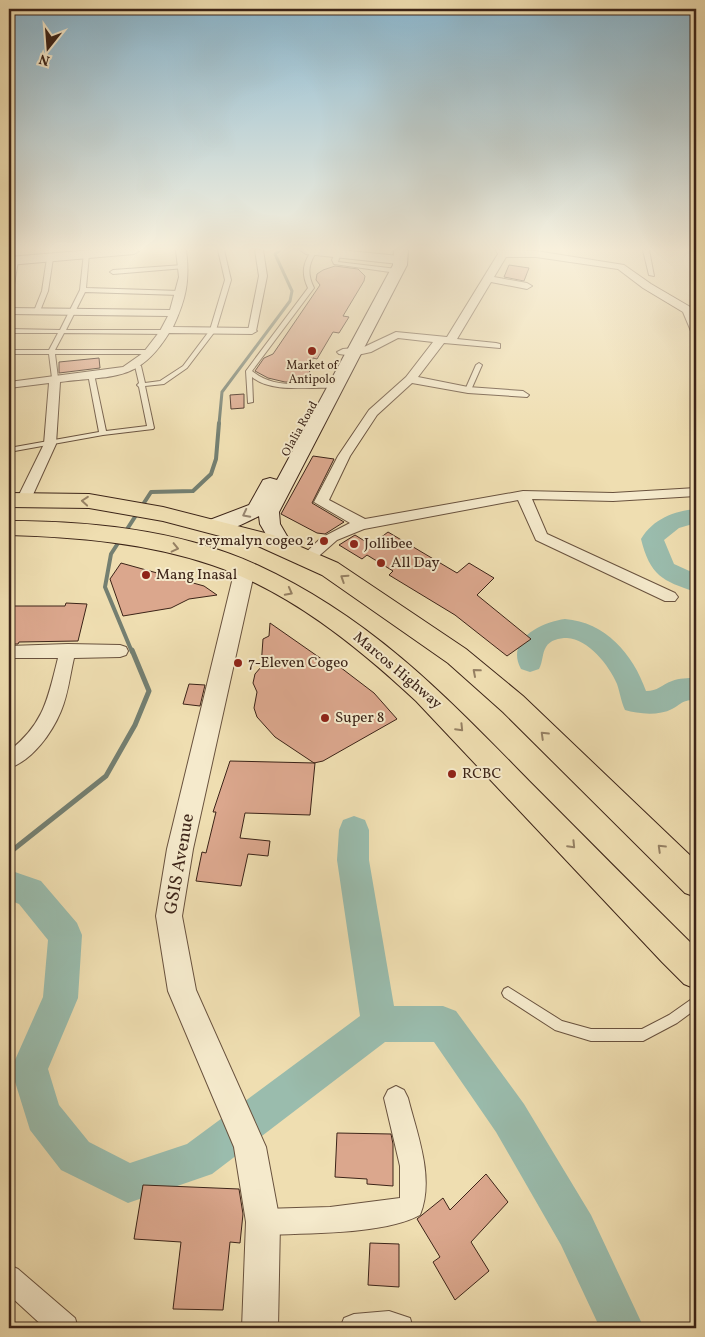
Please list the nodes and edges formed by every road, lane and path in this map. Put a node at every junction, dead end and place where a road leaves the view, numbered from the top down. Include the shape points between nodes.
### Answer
1 (72, 312) edge
2 (145, 312) edge
3 (218, 312) edge
4 (256, 312) edge
5 (293, 312) edge
6 (370, 312) edge
7 (465, 312) edge
8 (689, 312) edge
9 (176, 313) joint
10 (64, 330) junction
11 (213, 330) junction
12 (9, 331) edge
13 (166, 331) junction
14 (252, 331) joint
15 (696, 331) edge
16 (445, 341) junction
17 (496, 346) dead end
18 (9, 352) edge
19 (52, 352) junction
20 (149, 352) junction
21 (348, 353) junction
22 (479, 365) dead end
23 (138, 366) junction
24 (249, 371) junction
25 (91, 374) junction
26 (55, 378) junction
27 (410, 379) junction
28 (9, 385) edge
29 (140, 385) junction
30 (330, 385) junction
31 (468, 390) junction
32 (523, 395) dead end
33 (250, 402) dead end
34 (103, 433) junction
35 (50, 444) junction
36 (9, 450) edge
37 (696, 492) edge
38 (524, 495) junction
39 (17, 500) edge
40 (363, 524) junction
41 (214, 526) junction
42 (9, 528) edge
43 (103, 535) joint
44 (127, 538) joint
45 (284, 548) junction
46 (307, 558) junction
47 (245, 569) junction
48 (670, 597) dead end
49 (68, 650) junction
50 (120, 651) dead end
51 (9, 652) edge
52 (9, 761) edge
53 (696, 882) edge
54 (696, 972) edge
55 (508, 993) dead end
56 (696, 1002) edge
57 (396, 1098) dead end
58 (263, 1222) junction
59 (9, 1278) edge
60 (65, 1328) edge
61 (260, 1328) edge
62 (354, 1328) edge
63 (400, 1328) edge

1 - 10 lane
2 - 9 street
3 - 11 lane
4 - 14 street
5 - 24 lane
6 - 21 main road, Olalia Road
7 - 16 street
8 - 15 street
9 - 13 street
10 - 12 lane
10 - 13 lane
10 - 19 lane
11 - 13 street
11 - 14 street
11 - 29 lane via 185,368 162,383
13 - 20 street
16 - 17 street
16 - 21 street via 396,335 367,350
16 - 27 street
18 - 19 lane
19 - 20 lane
19 - 26 lane
20 - 23 street
21 - 30 main road, Olalia Road
22 - 31 lane
23 - 25 street
23 - 29 lane
24 - 30 lane via 256,379 268,384
24 - 33 lane
25 - 26 street
25 - 34 lane
26 - 28 street
26 - 35 street
27 - 31 street
27 - 40 street via 373,413 344,456 321,502
29 - 34 lane via 151,428
30 -> 41 main road, Olalia Road via 256,509
30 - 45 main road, Olalia Road via 269,512 270,524
31 - 32 street
34 - 35 lane
35 - 36 lane
35 - 39 street
37 - 38 street via 613,497
38 - 40 street
38 - 48 street via 541,537
41 -> 39 main road via 89,501
40 - 46 street via 340,531 322,542
41 - 45 main road
42 - 43 main road, Marcos Highway via 64,529
43 - 44 main road, Marcos Highway
44 -> 47 main road, Marcos Highway via 198,553
45 - 46 main road
53 -> 46 main road via 513,704 457,656 387,606
47 -> 54 main road, Marcos Highway via 324,612 426,693
47 - 58 street, GSIS Avenue via 180,849 169,916 182,991 250,1147
49 - 50 street
49 - 51 street
49 - 52 street via 53,710 31,744
55 - 56 lane via 559,1026 591,1035 643,1035
57 - 58 street via 411,1168 413,1196 410,1206 402,1211 330,1220
58 - 61 street, GSIS Avenue
59 - 60 street
62 - 63 street via 388,1325

